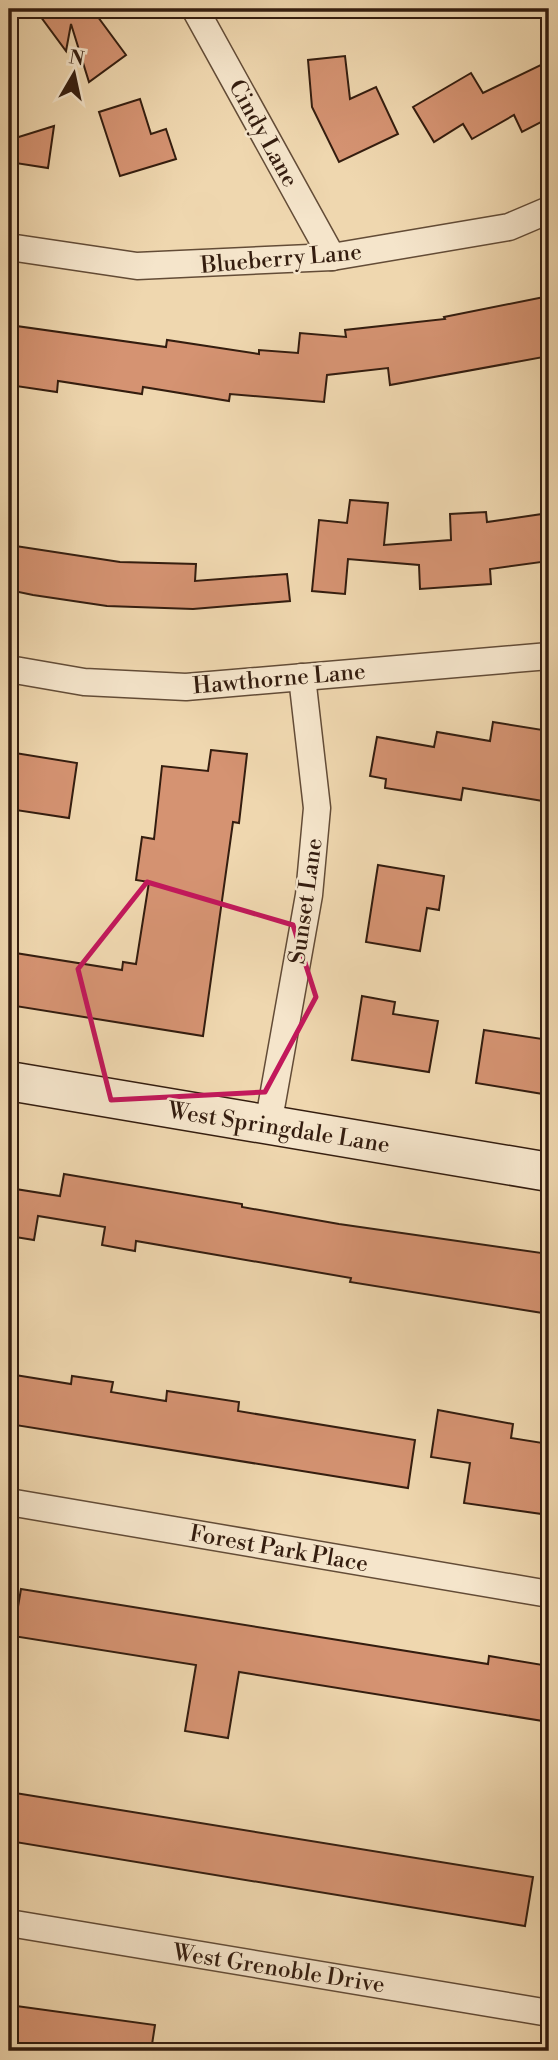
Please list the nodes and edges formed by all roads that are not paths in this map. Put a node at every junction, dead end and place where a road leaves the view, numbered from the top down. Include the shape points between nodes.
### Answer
1 (195, 9) edge
2 (549, 210) edge
3 (9, 247) edge
4 (332, 257) junction
5 (549, 656) edge
6 (9, 669) edge
7 (302, 677) junction
8 (9, 1082) edge
9 (268, 1125) junction
10 (549, 1172) edge
11 (9, 1502) edge
12 (549, 1594) edge
13 (9, 1923) edge
14 (549, 2013) edge

1 - 4 street, Cindy Lane
2 - 4 street, Blueberry Lane via 509,227
3 - 4 street, Blueberry Lane via 137,266
5 - 7 street, Hawthorne Lane
6 - 7 street, Hawthorne Lane via 84,682 186,687
7 - 9 street, Sunset Lane via 317,808 309,895
8 - 9 street, West Springdale Lane
9 - 10 street, West Springdale Lane
11 - 12 street, Forest Park Place
13 - 14 street, West Grenoble Drive

